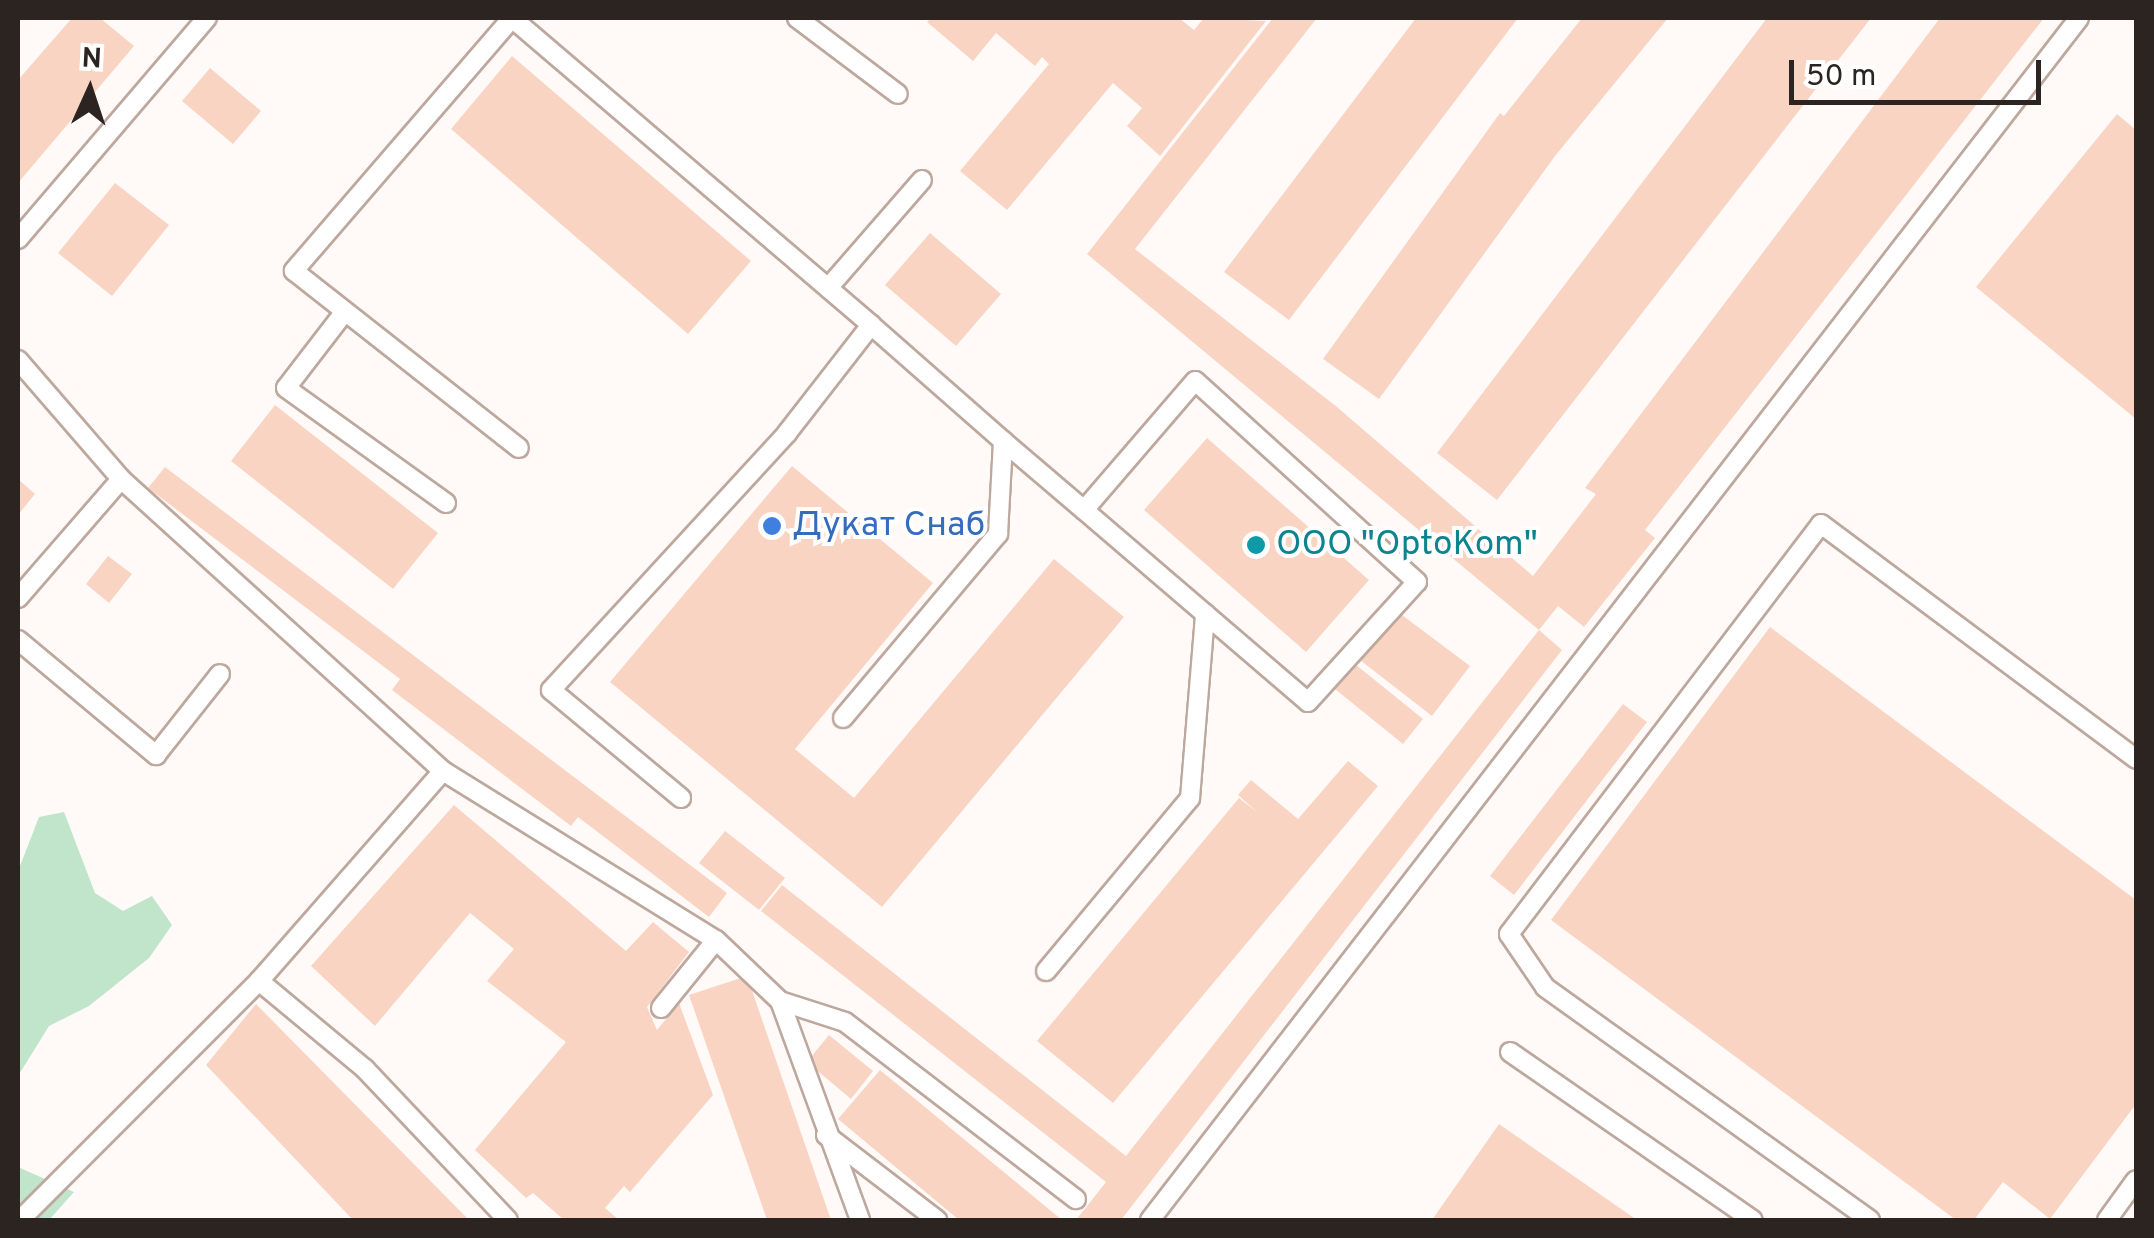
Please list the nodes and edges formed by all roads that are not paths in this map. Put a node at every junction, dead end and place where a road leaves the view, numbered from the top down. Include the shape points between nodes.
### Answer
1 (206, 18) edge
2 (512, 18) edge
3 (797, 18) edge
4 (2079, 18) edge
5 (898, 94) dead end
6 (922, 180) dead end
7 (18, 240) edge
8 (828, 288) junction
9 (343, 314) junction
10 (872, 325) junction
11 (18, 360) edge
12 (1003, 441) junction
13 (518, 448) dead end
14 (120, 479) junction
15 (446, 503) dead end
16 (1084, 510) junction
17 (18, 598) edge
18 (1205, 614) junction
19 (18, 640) edge
20 (220, 674) dead end
21 (843, 718) dead end
22 (2136, 758) edge
23 (443, 771) junction
24 (680, 798) dead end
25 (716, 940) junction
26 (1046, 971) dead end
27 (258, 981) junction
28 (780, 1001) junction
29 (661, 1008) dead end
30 (1510, 1052) dead end
31 (826, 1135) junction
32 (2136, 1180) edge
33 (1076, 1199) dead end
34 (20, 1220) edge
35 (508, 1220) edge
36 (860, 1220) edge
37 (937, 1220) edge
38 (1150, 1220) edge
39 (1753, 1220) edge
40 (1870, 1220) edge
41 (2107, 1220) edge

1 - 7 lane
2 - 8 lane
2 - 9 lane via 294,271
3 - 5 lane
4 - 38 lane
6 - 8 lane
8 - 10 lane
9 - 13 lane
9 - 15 lane via 286,388
10 - 12 lane
10 - 24 lane via 787,433 550,690
11 - 14 lane
12 - 16 lane
12 - 21 lane via 998,534
14 - 17 lane
14 - 23 lane
16 - 18 lane
16 - 18 lane via 1195,381 1417,582 1308,702
18 - 26 lane via 1190,798
19 - 20 lane via 156,755
22 - 40 lane via 1821,524 1509,934 1545,986
23 - 25 lane
23 - 27 lane
25 - 28 lane
25 - 29 lane
27 - 34 lane
27 - 35 lane via 365,1069
28 - 31 lane
28 - 33 lane via 845,1022
30 - 39 lane
31 - 36 lane
31 - 37 lane
32 - 41 lane

